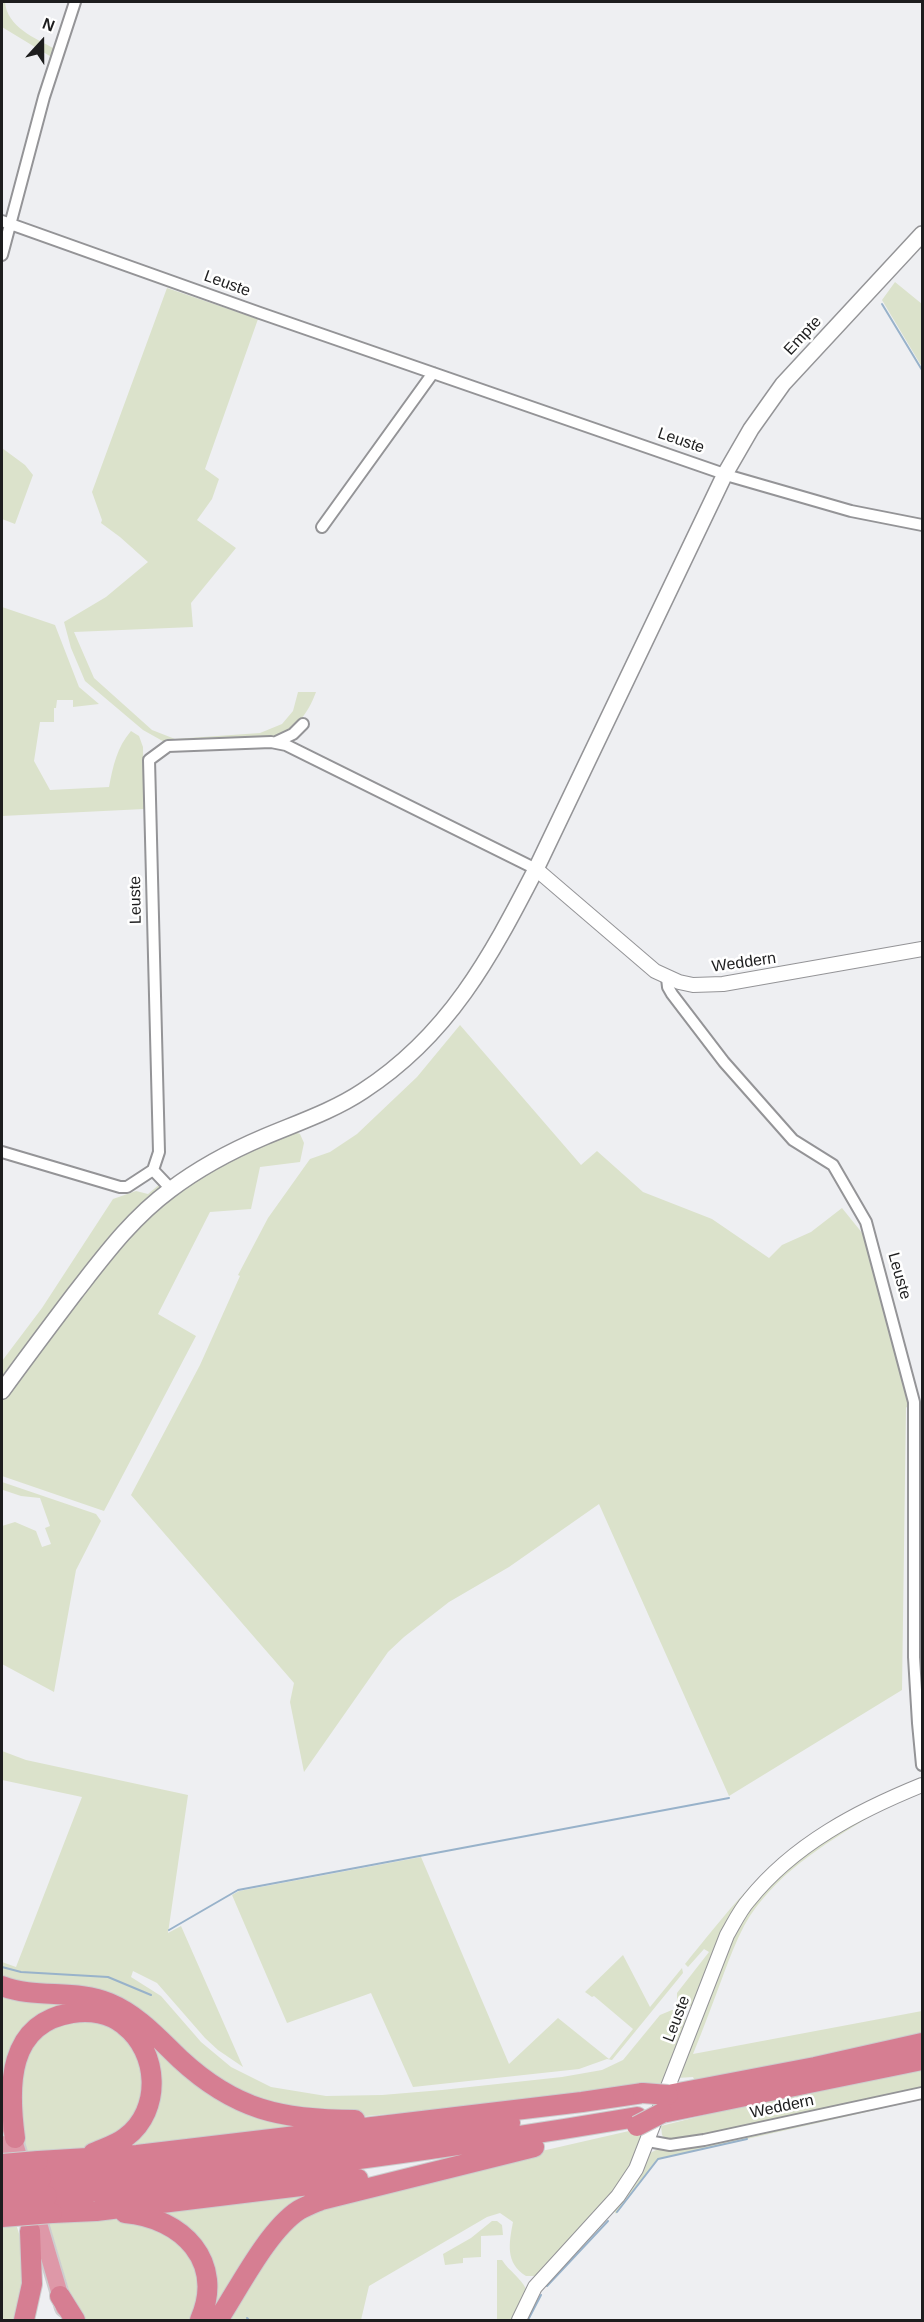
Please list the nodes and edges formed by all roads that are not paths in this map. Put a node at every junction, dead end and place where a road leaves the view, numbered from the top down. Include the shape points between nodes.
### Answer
1 (75, 2) edge
2 (6, 223) edge
3 (922, 234) edge
4 (2, 255) edge
5 (433, 373) junction
6 (725, 474) junction
7 (922, 525) edge
8 (322, 527) dead end
9 (276, 742) junction
10 (302, 752) junction
11 (536, 869) junction
12 (922, 949) edge
13 (667, 978) junction
14 (2, 1152) edge
15 (153, 1170) junction
16 (171, 1189) junction
17 (2, 1391) edge
18 (922, 1766) edge
19 (922, 1785) edge
20 (2, 1986) edge
21 (922, 2043) edge
22 (922, 2060) edge
23 (922, 2093) edge
24 (2, 2100) edge
25 (690, 2100) junction
26 (642, 2115) junction
27 (421, 2120) junction
28 (8, 2141) edge
29 (61, 2160) junction
30 (2, 2164) edge
31 (452, 2166) junction
32 (2, 2182) edge
33 (44, 2187) junction
34 (2, 2200) edge
35 (96, 2211) junction
36 (2, 2217) edge
37 (30, 2231) junction
38 (60, 2296) junction
39 (24, 2320) edge
40 (57, 2320) edge
41 (68, 2320) edge
42 (75, 2320) edge
43 (200, 2320) edge
44 (218, 2320) edge
45 (519, 2320) edge

1 - 2 street
2 - 4 street
2 - 5 street, Leuste
3 - 6 main road, Empte via 783,384
5 - 6 street, Leuste
5 - 8 street
6 - 7 street, Leuste via 851,511
6 - 11 main road, Empte
9 - 10 street, Leuste
9 - 10 street, Leuste via 301,727 298,737
9 - 15 street, Leuste via 168,746 149,760 159,1152
10 - 11 street, Leuste
11 - 13 street, Weddern
11 - 16 main road, Empte via 476,979 425,1042 363,1092 214,1160
12 - 13 street, Weddern via 723,984 693,985
13 - 18 street, Leuste via 672,994 793,1140 833,1165 866,1222 914,1402 914,1657
14 - 15 street via 120,1187 127,1187
15 - 16 street
16 - 17 main road, Empte via 125,1230
19 - 26 street, Leuste via 834,1827 773,1873 748,1901 727,1935
20 - 27 highway via 107,2002 142,2022 217,2089 268,2112 293,2117
21 - 25 highway
22 - 25 highway
23 - 26 street, Weddern via 670,2145
24 - 28 highway
25 - 26 highway, bridge via 665,2104
26 - 27 highway via 582,2102
26 - 31 highway via 561,2140
26 - 33 highway via 504,2124
26 - 45 street, Leuste via 636,2169 618,2196 535,2287
27 - 29 highway via 137,2155
28 - 29 highway via 11,2081 27,2037 45,2022 69,2013 85,2012 114,2019 138,2038 147,2054 152,2093 145,2114 114,2145
28 - 37 highway
28 - 38 highway
29 - 33 highway
30 - 33 highway, bridge
31 - 35 highway
31 - 44 highway via 321,2200 299,2210 269,2239
32 - 33 highway, bridge
33 - 34 highway, bridge
33 - 35 highway
33 - 36 highway, bridge
35 - 43 highway via 155,2219 175,2228 192,2245 204,2263 208,2288
37 - 39 highway via 32,2284
37 - 40 highway
38 - 41 highway
38 - 42 highway

